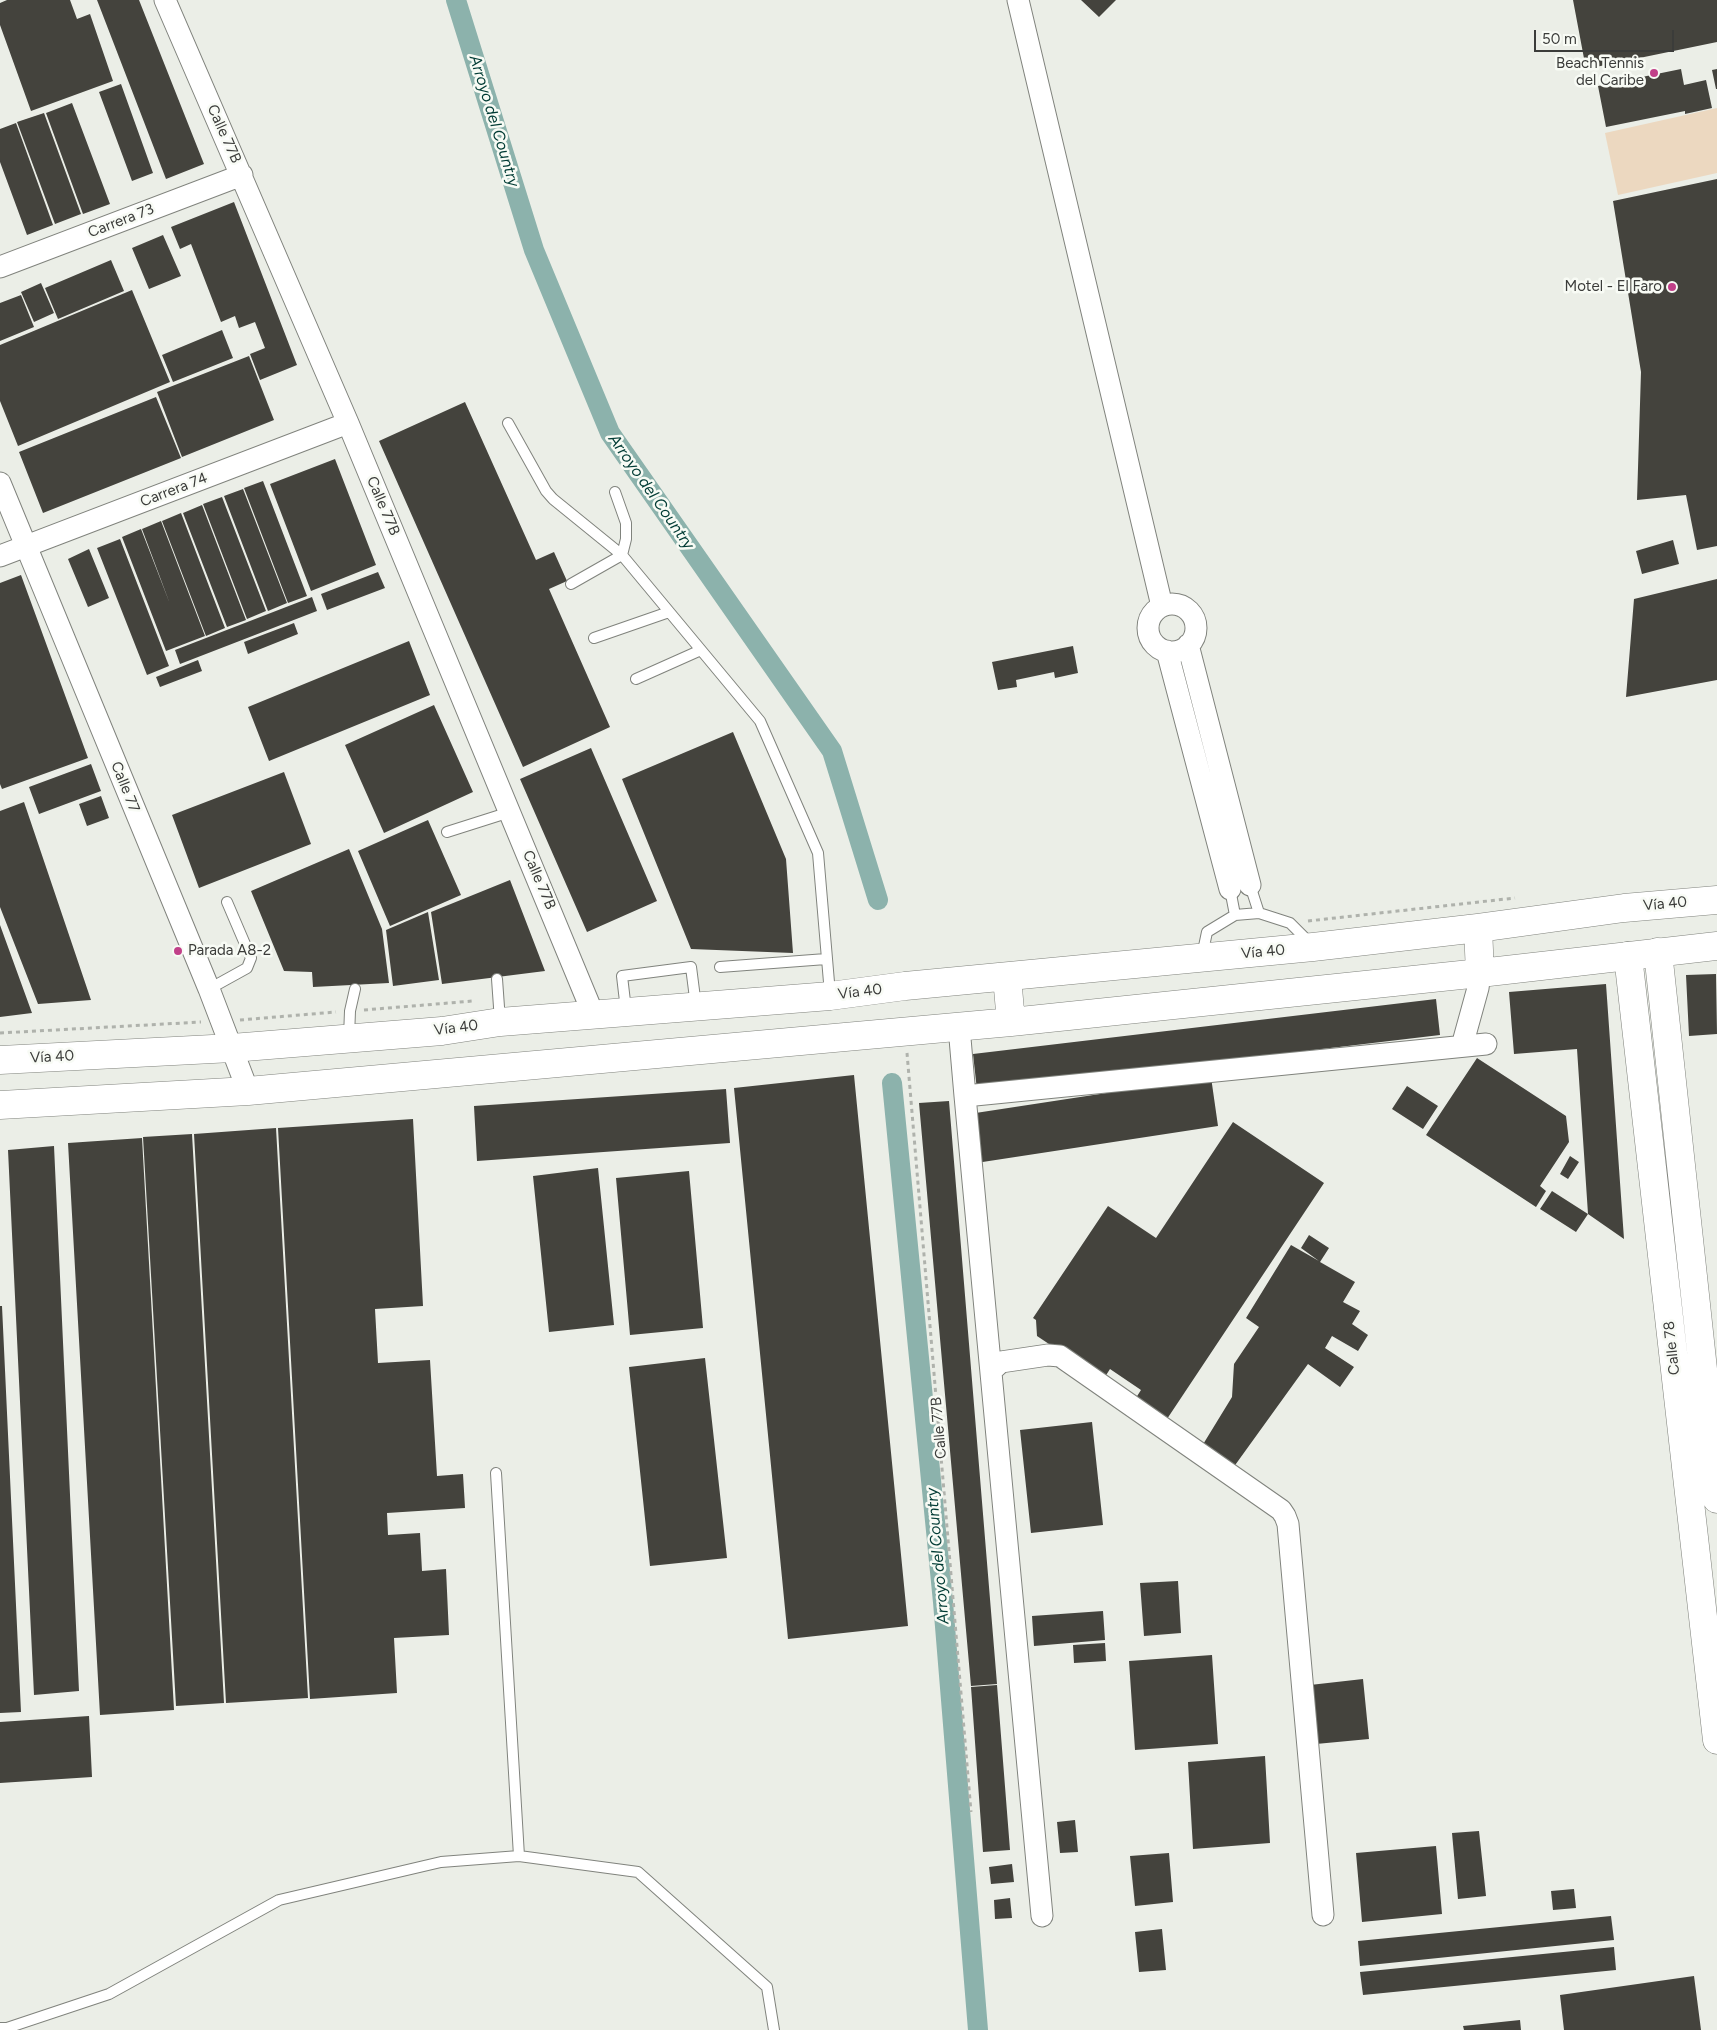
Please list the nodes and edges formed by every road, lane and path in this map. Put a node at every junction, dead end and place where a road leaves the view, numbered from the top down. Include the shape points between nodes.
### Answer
1 (165, 0) edge
2 (1018, 0) edge
3 (242, 175) junction
4 (0, 267) edge
5 (348, 423) junction
6 (508, 423) dead end
7 (0, 483) edge
8 (615, 492) dead end
9 (26, 547) junction
10 (622, 555) junction
11 (0, 556) edge
12 (571, 584) dead end
13 (1162, 606) junction
14 (670, 612) junction
15 (594, 638) dead end
16 (1188, 645) junction
17 (701, 650) junction
18 (1167, 651) junction
19 (636, 679) dead end
20 (510, 812) junction
21 (447, 832) dead end
22 (1240, 887) junction
23 (1519, 897) dead end
24 (1717, 900) edge
25 (227, 902) dead end
26 (1259, 913) junction
27 (1235, 915) junction
28 (1290, 923) junction
29 (1478, 928) junction
30 (1717, 946) edge
31 (1313, 947) junction
32 (1658, 952) junction
33 (1628, 956) junction
34 (1201, 957) junction
35 (826, 958) junction
36 (720, 967) dead end
37 (1008, 977) junction
38 (496, 979) dead end
39 (1478, 984) junction
40 (209, 989) junction
41 (355, 989) dead end
42 (830, 996) junction
43 (696, 1006) junction
44 (350, 1011) junction
45 (498, 1011) junction
46 (627, 1013) junction
47 (594, 1016) junction
48 (220, 1021) junction
49 (1012, 1022) junction
50 (442, 1031) junction
51 (0, 1033) edge
52 (960, 1036) junction
53 (349, 1038) junction
54 (906, 1043) dead end
55 (1486, 1044) dead end
56 (1462, 1046) junction
57 (232, 1048) junction
58 (0, 1060) edge
59 (446, 1073) junction
60 (248, 1091) junction
61 (965, 1096) junction
62 (0, 1105) edge
63 (991, 1371) junction
64 (496, 1473) dead end
65 (1717, 1499) edge
66 (1717, 1740) edge
67 (971, 1812) dead end
68 (519, 1856) junction
69 (1042, 1916) dead end
70 (1322, 1916) dead end
71 (0, 2028) edge
72 (774, 2030) edge

1 - 3 street, Calle 77B
2 - 13 street
3 - 4 street, Carrera 73
3 - 5 street, Calle 77B
5 - 9 street, Carrera 74
5 - 20 street, Calle 77B
6 - 10 lane via 550,495
7 - 9 street, Calle 77
8 - 10 lane via 626,523
9 - 11 street, Carrera 74
9 - 40 street, Calle 77
10 - 12 lane
10 - 14 lane
13 - 16 street via 1184,607 1193,618 1195,632
13 - 18 street via 1151,616 1148,631 1154,644
14 - 15 lane
14 - 17 lane
16 - 18 street via 1182,650
16 - 22 street
17 - 19 lane
17 - 35 lane via 760,721 818,853
18 - 22 street
20 - 21 lane
20 - 47 street, Calle 77B
22 - 26 lane
22 - 27 lane
23 - 28 path
24 - 29 main road, Vía 40 via 1624,908
25 - 40 lane via 251,958 248,968
26 - 27 lane
26 - 28 lane
27 - 34 lane via 1208,932
28 - 31 lane
29 - 31 main road, Vía 40
29 - 39 main road
30 - 32 main road
31 - 34 main road, Vía 40
32 - 33 main road
32 - 65 main road, Calle 78
33 - 39 main road
33 - 66 main road, Calle 78
34 - 37 main road, Vía 40
35 - 36 lane
35 - 42 lane
37 - 42 main road, Vía 40
37 - 49 main road
38 - 45 lane
39 - 49 main road
39 - 56 street
40 - 48 street, Calle 77
41 - 44 lane
42 - 43 main road, Vía 40
43 - 46 main road, Vía 40
43 - 46 lane via 691,967 622,976
44 - 45 path
44 - 48 path
44 - 53 lane
45 - 47 main road, Vía 40
45 - 50 main road, Vía 40
46 - 47 main road, Vía 40
48 - 51 path
48 - 57 street, Calle 77
49 - 52 main road
50 - 53 main road, Vía 40
50 - 59 main road
52 - 59 main road
52 - 61 street
53 - 57 main road, Vía 40
54 - 67 path, Calle 77B
55 - 56 street
56 - 61 street
57 - 58 main road, Vía 40
57 - 60 street, Calle 77
59 - 60 main road
60 - 62 main road
61 - 63 street
63 - 69 street
63 - 70 street via 1001,1362 1060,1356 1281,1510 1285,1516
64 - 68 lane
68 - 71 lane via 441,1862 280,1900 109,1994
68 - 72 lane via 638,1872 767,1987

